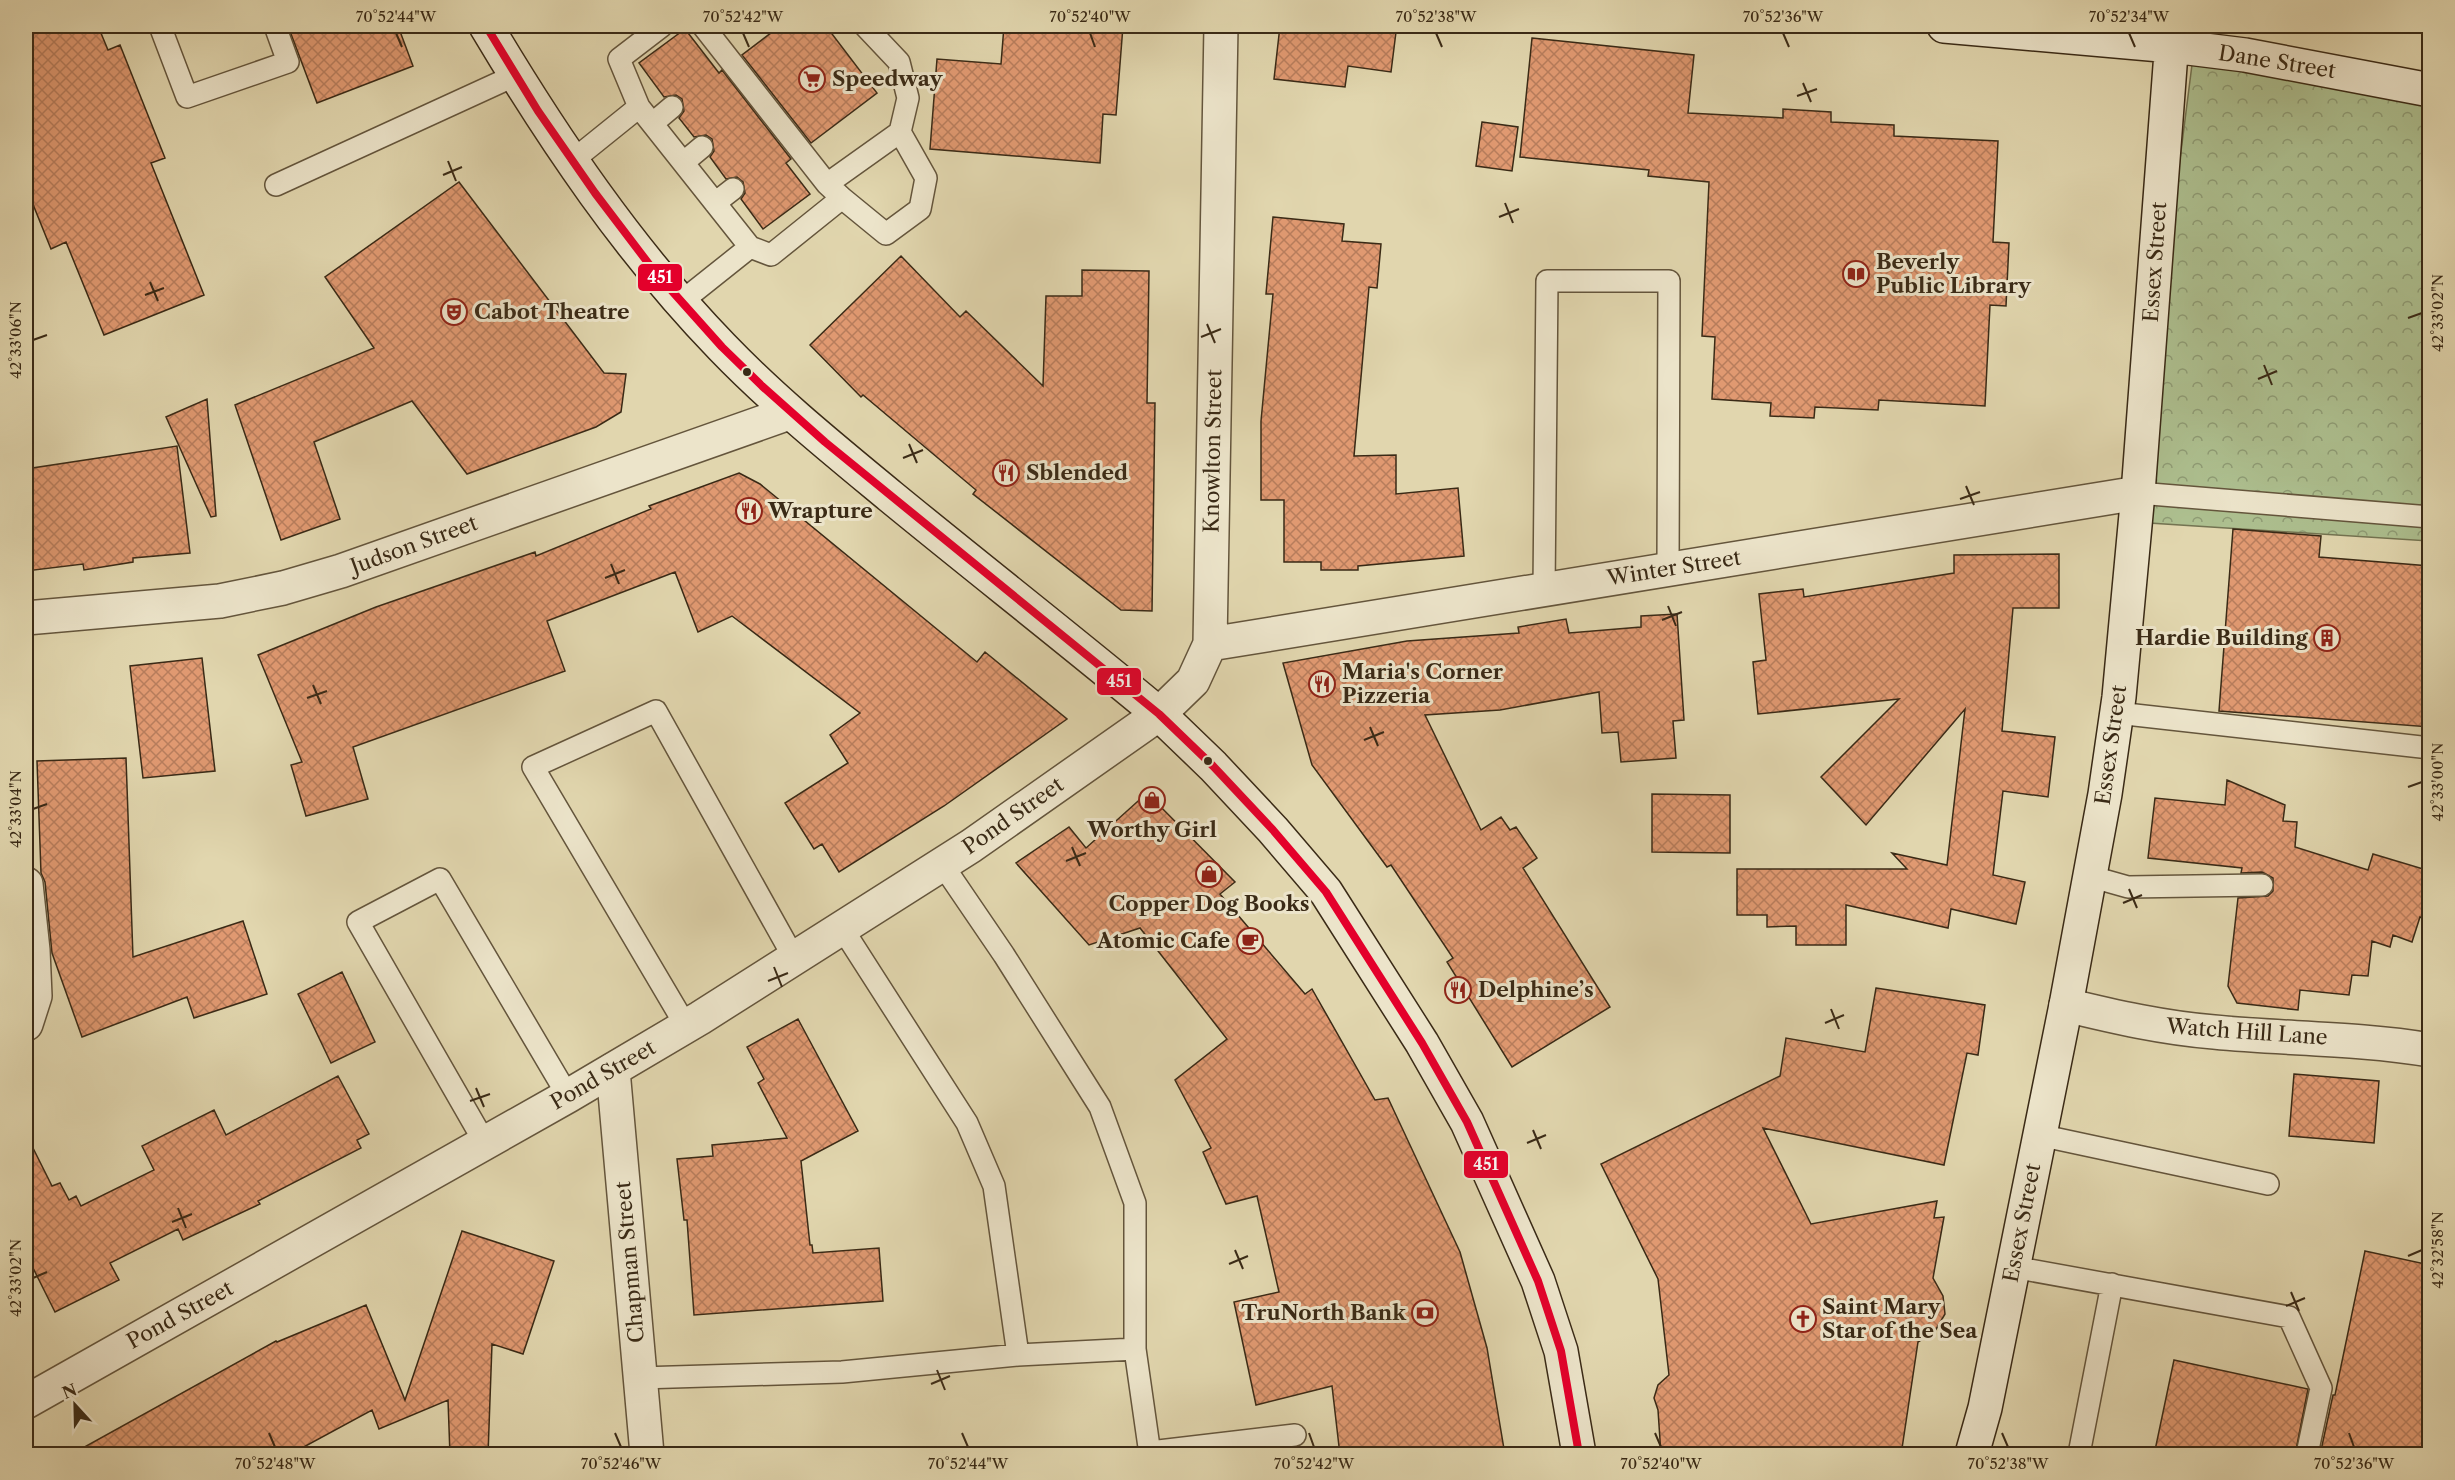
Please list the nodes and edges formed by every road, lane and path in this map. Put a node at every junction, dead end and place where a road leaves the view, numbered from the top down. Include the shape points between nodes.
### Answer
1 (160, 26) edge
2 (275, 26) edge
3 (486, 26) edge
4 (662, 26) edge
5 (703, 26) edge
6 (865, 26) edge
7 (1221, 26) edge
8 (1944, 26) edge
9 (2172, 36) edge
10 (516, 75) junction
11 (2430, 90) edge
12 (639, 107) junction
13 (672, 108) dead end
14 (653, 123) junction
15 (900, 132) junction
16 (702, 147) dead end
17 (572, 161) junction
18 (684, 162) junction
19 (276, 185) dead end
20 (733, 189) dead end
21 (835, 191) junction
22 (715, 203) junction
23 (750, 247) junction
24 (681, 302) junction
25 (789, 413) junction
26 (2138, 493) junction
27 (2430, 517) edge
28 (1668, 569) junction
29 (1544, 590) junction
30 (26, 618) edge
31 (1210, 644) junction
32 (2116, 713) junction
33 (1159, 714) junction
34 (2430, 748) edge
35 (942, 864) junction
36 (2089, 876) junction
37 (26, 884) edge
38 (2262, 885) dead end
39 (842, 928) junction
40 (794, 958) junction
41 (2066, 1005) junction
42 (26, 1024) edge
43 (686, 1026) junction
44 (2430, 1050) edge
45 (613, 1070) junction
46 (568, 1096) junction
47 (2039, 1136) junction
48 (485, 1143) junction
49 (2268, 1184) dead end
50 (2013, 1267) junction
51 (2112, 1284) junction
52 (1135, 1349) junction
53 (1018, 1355) junction
54 (640, 1378) junction
55 (26, 1402) edge
56 (1295, 1435) dead end
57 (1150, 1454) edge
58 (646, 1455) edge
59 (1579, 1455) edge
60 (1972, 1455) edge
61 (2079, 1455) edge
62 (2307, 1455) edge

1 - 2 lane via 187,97 288,62
3 - 10 street
4 - 12 lane via 619,59
5 - 21 lane via 724,66 786,147
6 - 15 lane via 898,62 908,98
7 - 31 street, Knowlton Street
8 - 9 street, Dane Street
9 - 11 street, Dane Street via 2245,55
9 - 26 street, Essex Street
10 - 17 street
10 - 19 lane
12 - 14 lane
12 - 17 lane
13 - 14 lane
14 - 18 lane
15 - 21 lane
15 - 21 lane via 926,178 920,209 886,234
16 - 18 lane
17 - 24 street via 596,197
18 - 22 lane
20 - 22 lane
21 - 23 lane via 771,255
22 - 23 lane
23 - 24 lane
24 - 25 street
25 - 30 street, Judson Street via 283,588 220,601
25 - 33 street
26 - 27 lane
26 - 28 street, Winter Street
26 - 32 street, Essex Street
28 - 29 street, Winter Street
28 - 29 lane via 1669,281 1547,281
29 - 31 street, Winter Street
31 - 33 street, Knowlton Street via 1193,681
32 - 34 lane
32 - 36 street, Essex Street
33 - 35 street, Pond Street
33 - 59 street via 1243,798 1326,892 1467,1122 1538,1281 1561,1351
35 - 39 street, Pond Street
35 - 52 lane via 1100,1107 1135,1203
36 - 38 lane via 2128,887
36 - 41 street, Essex Street
37 - 42 street via 35,996
39 - 40 street, Pond Street
39 - 53 lane via 967,1123 994,1186
40 - 43 street, Pond Street
40 - 43 lane via 656,711 533,767
41 - 44 street, Watch Hill Lane via 2138,1023 2398,1044
41 - 47 street, Essex Street
43 - 45 street, Pond Street
45 - 46 street, Pond Street
45 - 54 street, Chapman Street
46 - 48 street, Pond Street
46 - 48 lane via 440,879 358,922
47 - 49 lane
47 - 50 street, Essex Street
48 - 55 street, Pond Street
50 - 51 lane
50 - 60 street, Essex Street
51 - 61 lane
51 - 62 lane via 2289,1317 2321,1388
52 - 53 lane
52 - 57 lane
53 - 54 lane via 842,1372
54 - 58 street, Chapman Street
56 - 57 lane

